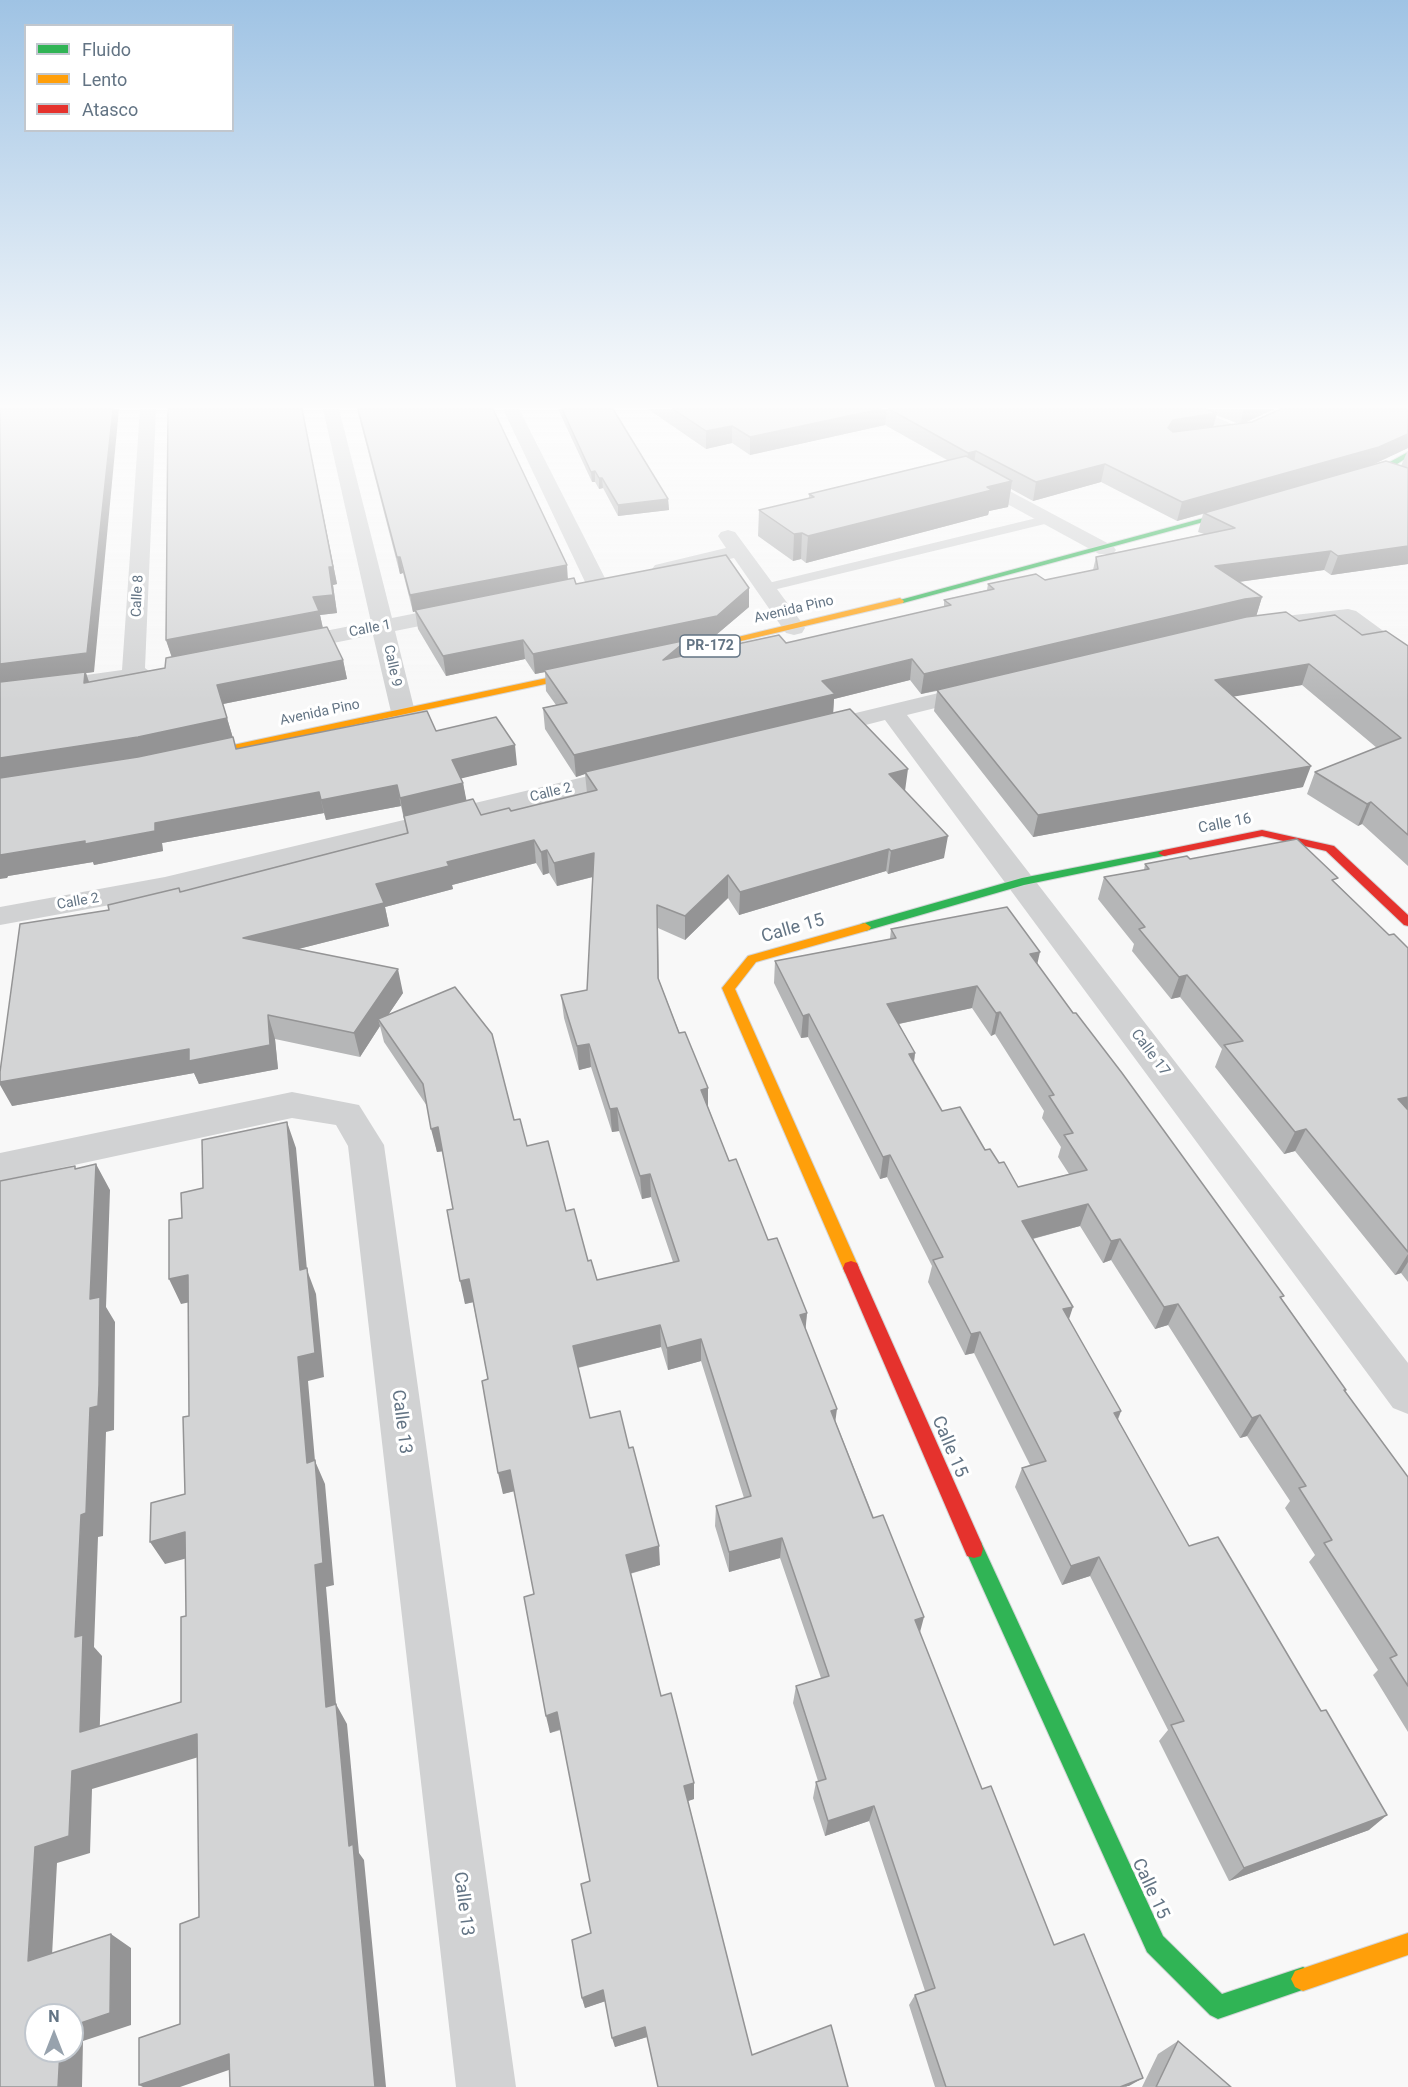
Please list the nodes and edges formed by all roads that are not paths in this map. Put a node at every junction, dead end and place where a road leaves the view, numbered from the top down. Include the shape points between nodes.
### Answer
1 (143, 506) edge
2 (355, 506) edge
3 (573, 506) edge
4 (1026, 506) edge
5 (1254, 507) edge
6 (1049, 519) junction
7 (1106, 550) junction
8 (619, 579) junction
9 (765, 588) junction
10 (575, 589) edge
11 (485, 606) edge
12 (1272, 624) edge
13 (384, 626) junction
14 (794, 628) junction
15 (270, 649) edge
16 (1408, 660) edge
17 (633, 663) edge
18 (167, 669) edge
19 (598, 670) edge
20 (133, 676) junction
21 (1007, 683) edge
22 (0, 694) edge
23 (891, 711) junction
24 (403, 712) junction
25 (788, 736) edge
26 (180, 759) edge
27 (649, 770) edge
28 (1022, 882) junction
29 (0, 916) edge
30 (1408, 922) edge
31 (0, 1167) edge
32 (1408, 1395) edge
33 (1408, 1944) edge
34 (486, 2087) edge

1 - 20 street, Calle 8
2 - 13 street, Calle 9
3 - 8 street
4 - 6 street
5 - 7 main road, Avenida Pino / PR-172
6 - 7 street
6 - 9 lane
7 - 14 main road, Avenida Pino / PR-172
8 - 9 street via 733,544
8 - 10 street
9 - 14 street
11 - 13 street, Calle 1
12 - 16 street via 1348,616
13 - 15 street, Calle 1
13 - 24 street, Calle 9
14 - 17 main road, Avenida Pino / PR-172
18 - 20 street
19 - 24 main road, Avenida Pino
20 - 22 street
21 - 23 street
23 - 25 street
23 - 28 street, Calle 17
24 - 26 main road, Avenida Pino
27 - 29 street, Calle 2 via 165,886
28 - 30 main road, Calle 16 via 1262,833 1330,848
28 - 32 street, Calle 17
28 - 33 main road, Calle 15 via 752,959 728,988 979,1561 1155,1944 1218,2007
31 - 34 street, Calle 13 via 292,1105 347,1114 366,1145

